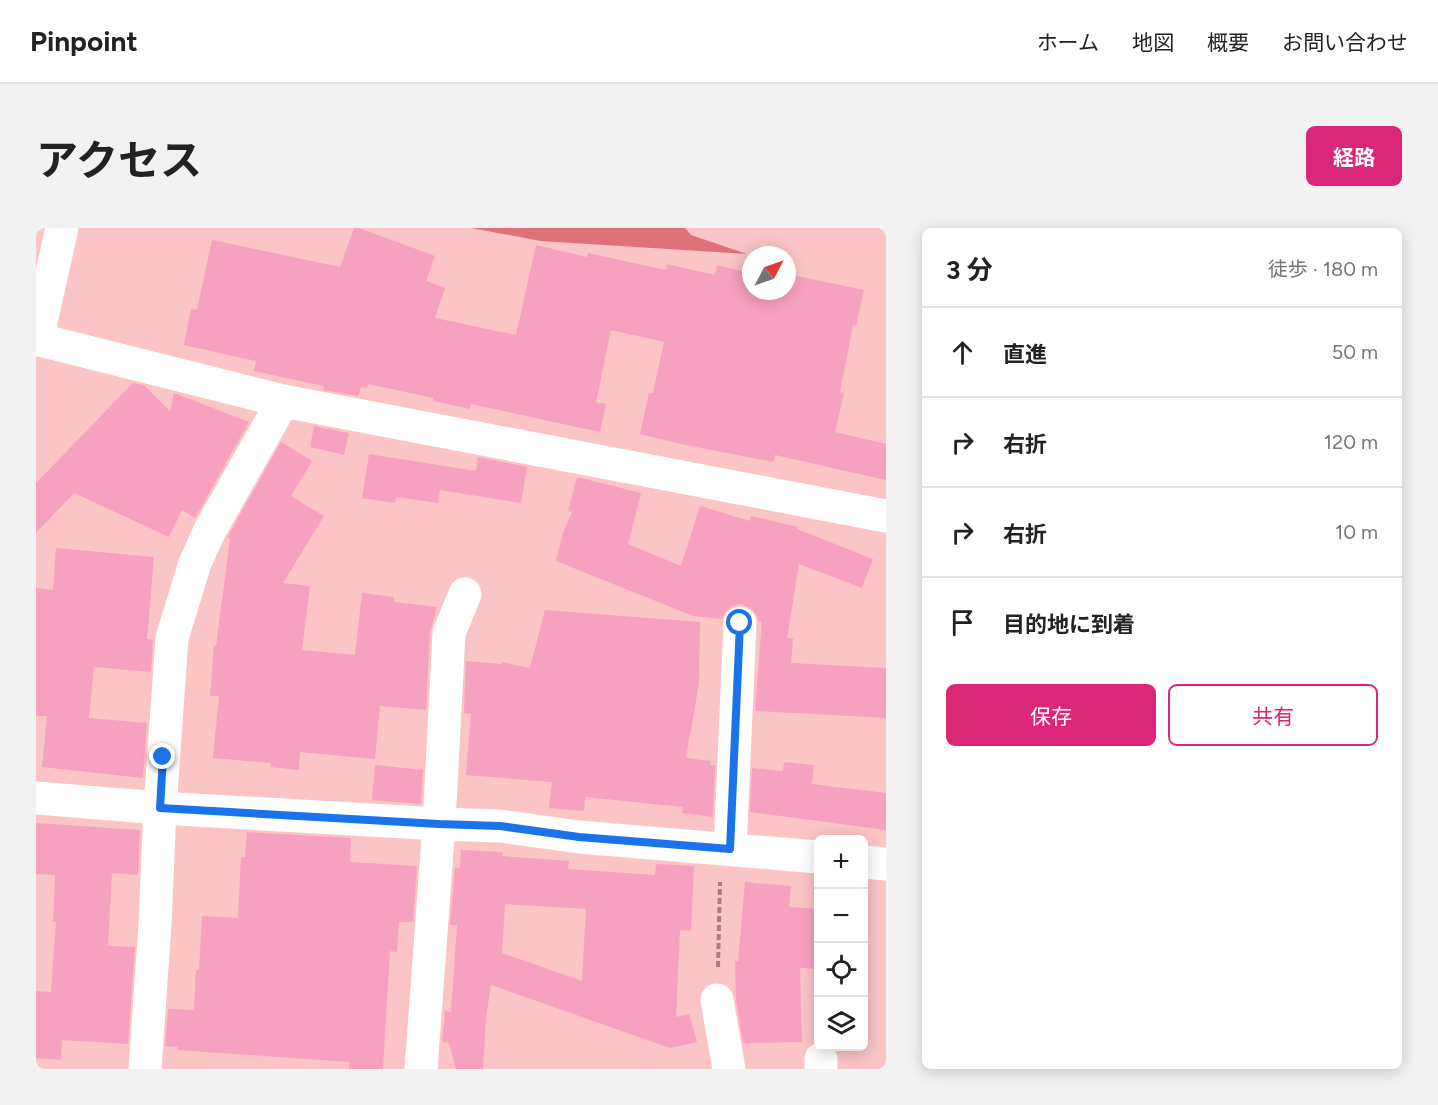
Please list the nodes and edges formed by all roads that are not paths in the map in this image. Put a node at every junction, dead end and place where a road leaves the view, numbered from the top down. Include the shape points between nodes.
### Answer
1 (62, 228) edge
2 (36, 340) edge
3 (283, 401) junction
4 (886, 516) edge
5 (465, 594) dead end
6 (740, 623) dead end
7 (36, 798) edge
8 (160, 808) junction
9 (439, 824) junction
10 (725, 849) junction
11 (814, 857) edge
12 (868, 862) edge
13 (886, 864) edge
14 (717, 1000) road end
15 (144, 1069) edge
16 (421, 1069) edge
17 (729, 1069) edge

1 - 2 street
2 - 3 street
3 - 4 street
3 - 8 street via 210,530 195,563 172,638
5 - 9 street via 449,633
6 - 10 street
7 - 8 street
8 - 9 street
8 - 15 street
9 - 10 street via 500,826
9 - 16 street
10 - 11 street
12 - 13 street
14 - 17 street

